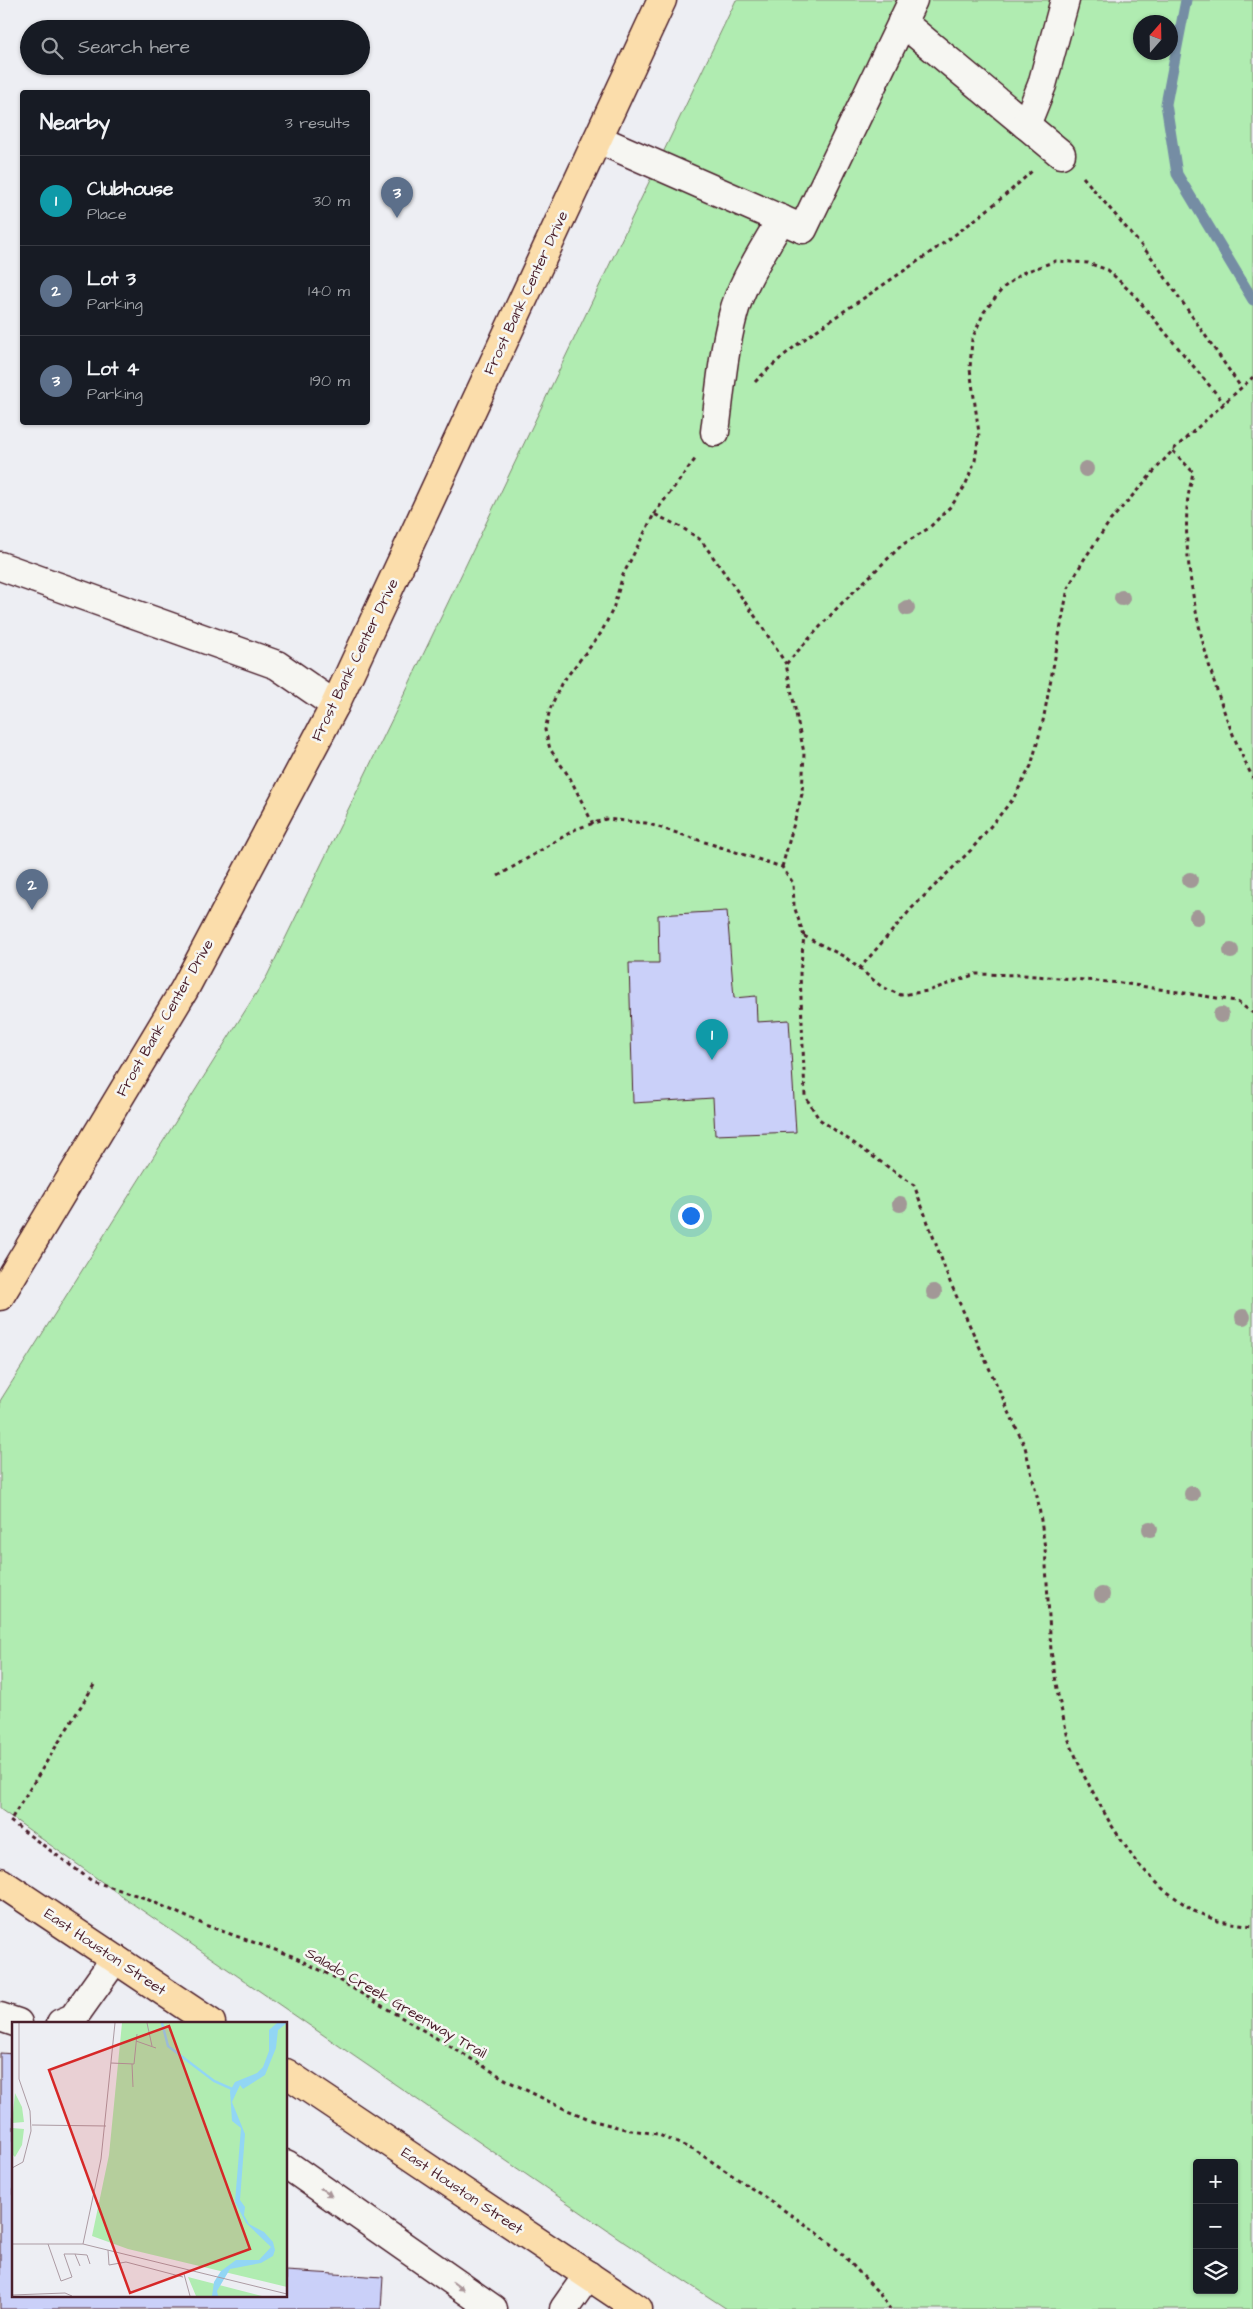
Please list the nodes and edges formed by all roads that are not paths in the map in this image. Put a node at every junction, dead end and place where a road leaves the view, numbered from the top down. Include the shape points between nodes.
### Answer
1 (662, 0) edge
2 (1064, 0) edge
3 (908, 11) edge
4 (1026, 125) junction
5 (598, 139) junction
6 (1061, 154) road end
7 (781, 219) junction
8 (715, 432) road end
9 (0, 566) edge
10 (336, 705) junction
11 (0, 1296) edge
12 (0, 1882) edge
13 (115, 1959) junction
14 (0, 2016) edge
15 (71, 2021) edge
16 (15, 2022) edge
17 (210, 2022) edge
18 (288, 2074) edge
19 (288, 2165) edge
20 (588, 2275) junction
21 (493, 2309) edge
22 (564, 2309) edge
23 (638, 2309) edge

1 - 5 main road, Frost Bank Center Drive
2 - 4 lane via 1042,85
3 - 4 lane
3 - 7 lane via 803,229
4 - 6 lane
5 - 7 lane
5 - 10 main road, Frost Bank Center Drive
7 - 8 lane via 733,314
9 - 10 lane via 277,665
10 - 11 main road, Frost Bank Center Drive via 184,990
12 - 13 main road, East Houston Street
13 - 15 lane
13 - 17 main road, East Houston Street
14 - 16 lane
18 - 20 main road, East Houston Street
19 -> 21 lane
20 - 22 lane
20 - 23 main road, East Houston Street

